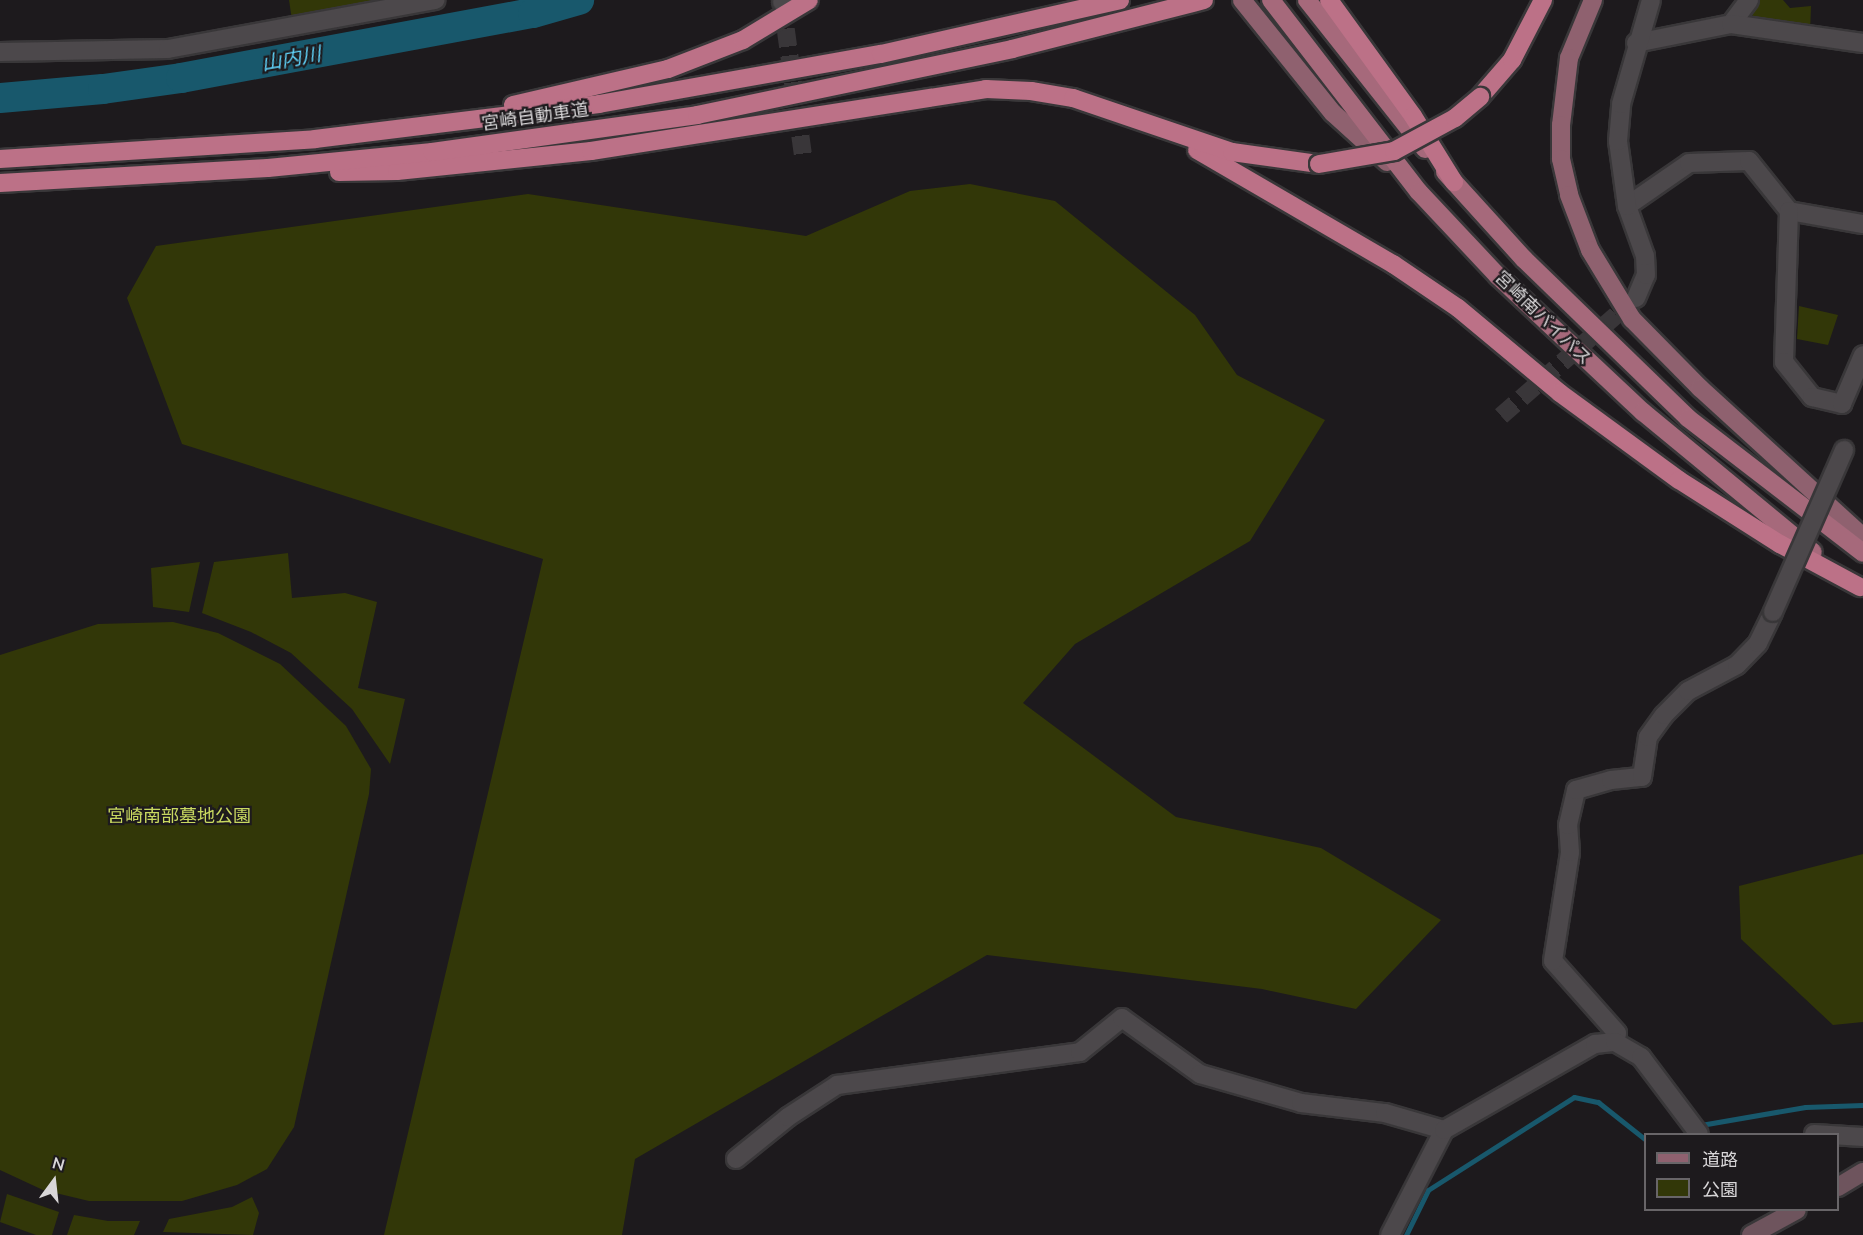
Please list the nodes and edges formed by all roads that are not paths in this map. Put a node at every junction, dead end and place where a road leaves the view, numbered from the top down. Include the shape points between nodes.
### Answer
1 (436, 0) edge
2 (809, 0) edge
3 (1083, 0) edge
4 (1120, 0) edge
5 (1204, 0) edge
6 (1242, 0) edge
7 (1270, 0) edge
8 (1307, 0) edge
9 (1329, 0) edge
10 (1543, 0) edge
11 (1593, 0) edge
12 (1651, 0) edge
13 (1749, 0) edge
14 (1731, 24) junction
15 (1006, 27) junction
16 (1636, 43) junction
17 (1863, 43) edge
18 (0, 52) edge
19 (433, 126) junction
20 (1159, 128) junction
21 (0, 159) edge
22 (268, 168) junction
23 (1454, 182) junction
24 (0, 183) edge
25 (1419, 192) junction
26 (1627, 206) junction
27 (1789, 211) junction
28 (1863, 224) edge
29 (1636, 298) tunnel mouth
30 (1863, 355) edge
31 (1844, 450) dead end
32 (1863, 537) edge
33 (1863, 553) edge
34 (1861, 588) edge
35 (1615, 1042) junction
36 (1444, 1130) junction
37 (1698, 1133) edge
38 (1839, 1136) edge
39 (1863, 1137) edge
40 (736, 1159) dead end
41 (1863, 1172) edge
42 (1839, 1185) edge
43 (1793, 1211) edge
44 (1390, 1235) edge
45 (1750, 1235) edge

1 - 18 street via 168,49
2 - 19 highway via 743,40 668,69
3 - 15 highway
4 - 15 highway, 宮崎自動車道
5 - 22 highway, 宮崎自動車道 via 843,87 697,115 432,152
6 - 25 main road via 1333,113
7 - 25 highway, 宮崎南バイパス
8 - 23 highway, 宮崎南バイパス
9 - 23 highway via 1413,116
10 - 20 highway, bridge via 1512,60 1480,97 1455,118 1394,151 1319,164 1232,152
11 - 32 main road via 1569,58 1561,159 1569,195 1590,250 1632,319 1708,397
12 - 16 street
13 - 14 street
14 - 16 street
14 - 17 street
15 - 19 highway, 宮崎自動車道 via 746,80
16 - 26 street via 1621,104 1618,141
19 - 21 highway, 宮崎自動車道 via 315,139
20 - 22 highway via 1073,98 986,89 591,151 397,171
20 - 34 highway via 1394,264 1458,308 1560,393 1670,474 1780,544
22 - 24 highway, 宮崎自動車道
23 - 33 highway, 宮崎南バイパス via 1574,309 1688,418
25 - 34 highway, 宮崎南バイパス via 1498,276 1643,412
26 - 27 street via 1689,164 1722,160 1749,161
26 - 29 street via 1645,256 1646,275
27 - 28 street
27 - 30 street via 1784,362 1812,397 1842,404
31 - 35 street, bridge via 1758,643 1737,665 1688,691 1664,715 1648,737 1642,777 1611,780 1576,790 1568,825 1570,852 1553,961 1617,1033
35 - 36 street via 1594,1044
35 - 37 street via 1641,1057
36 - 40 street via 1385,1113 1301,1103 1200,1074 1122,1018 1080,1052 837,1085 788,1117
36 - 44 street
38 - 39 street
41 - 42 main road
43 - 45 main road

